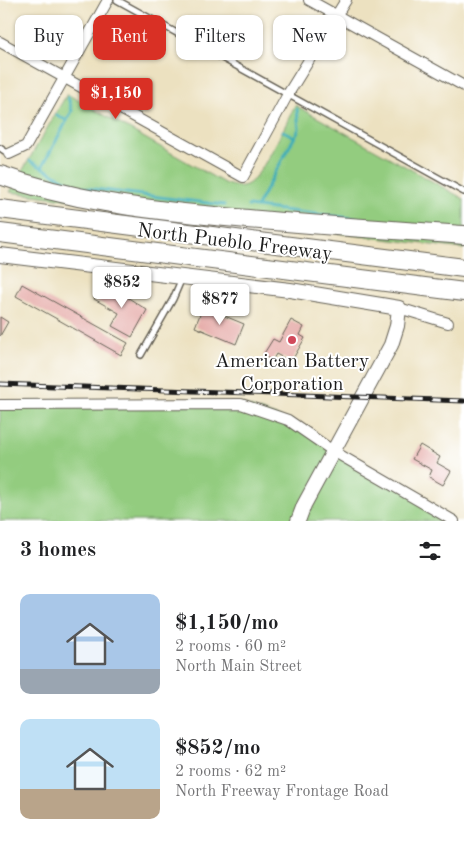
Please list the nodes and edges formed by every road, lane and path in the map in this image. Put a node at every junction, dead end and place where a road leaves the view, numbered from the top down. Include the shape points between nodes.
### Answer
1 (108, 0) edge
2 (117, 0) edge
3 (309, 0) edge
4 (346, 0) edge
5 (335, 15) edge
6 (338, 15) edge
7 (346, 21) edge
8 (0, 42) edge
9 (309, 60) edge
10 (65, 78) junction
11 (464, 86) edge
12 (288, 94) junction
13 (4, 151) edge
14 (0, 174) edge
15 (464, 192) edge
16 (0, 209) edge
17 (0, 233) edge
18 (464, 235) edge
19 (0, 255) edge
20 (464, 268) edge
21 (182, 277) junction
22 (464, 292) edge
23 (399, 308) junction
24 (448, 323) dead end
25 (141, 355) dead end
26 (0, 405) edge
27 (333, 450) junction
28 (298, 521) edge
29 (454, 521) edge

1 - 10 street
2 - 12 lane
3 - 5 street
4 - 6 street
7 - 11 street
8 - 10 street
9 - 12 street
10 - 12 street via 243,177
10 - 13 street via 26,146
12 - 15 lane
14 - 18 highway via 60,194 128,206 250,220
16 - 20 highway, North Pueblo Freeway
17 - 22 highway, North Pueblo Freeway
19 - 21 street
21 - 23 street
21 - 25 lane
23 - 24 street
23 - 27 street via 391,345
26 - 27 street via 241,404 288,420
27 - 28 street
27 - 29 street

